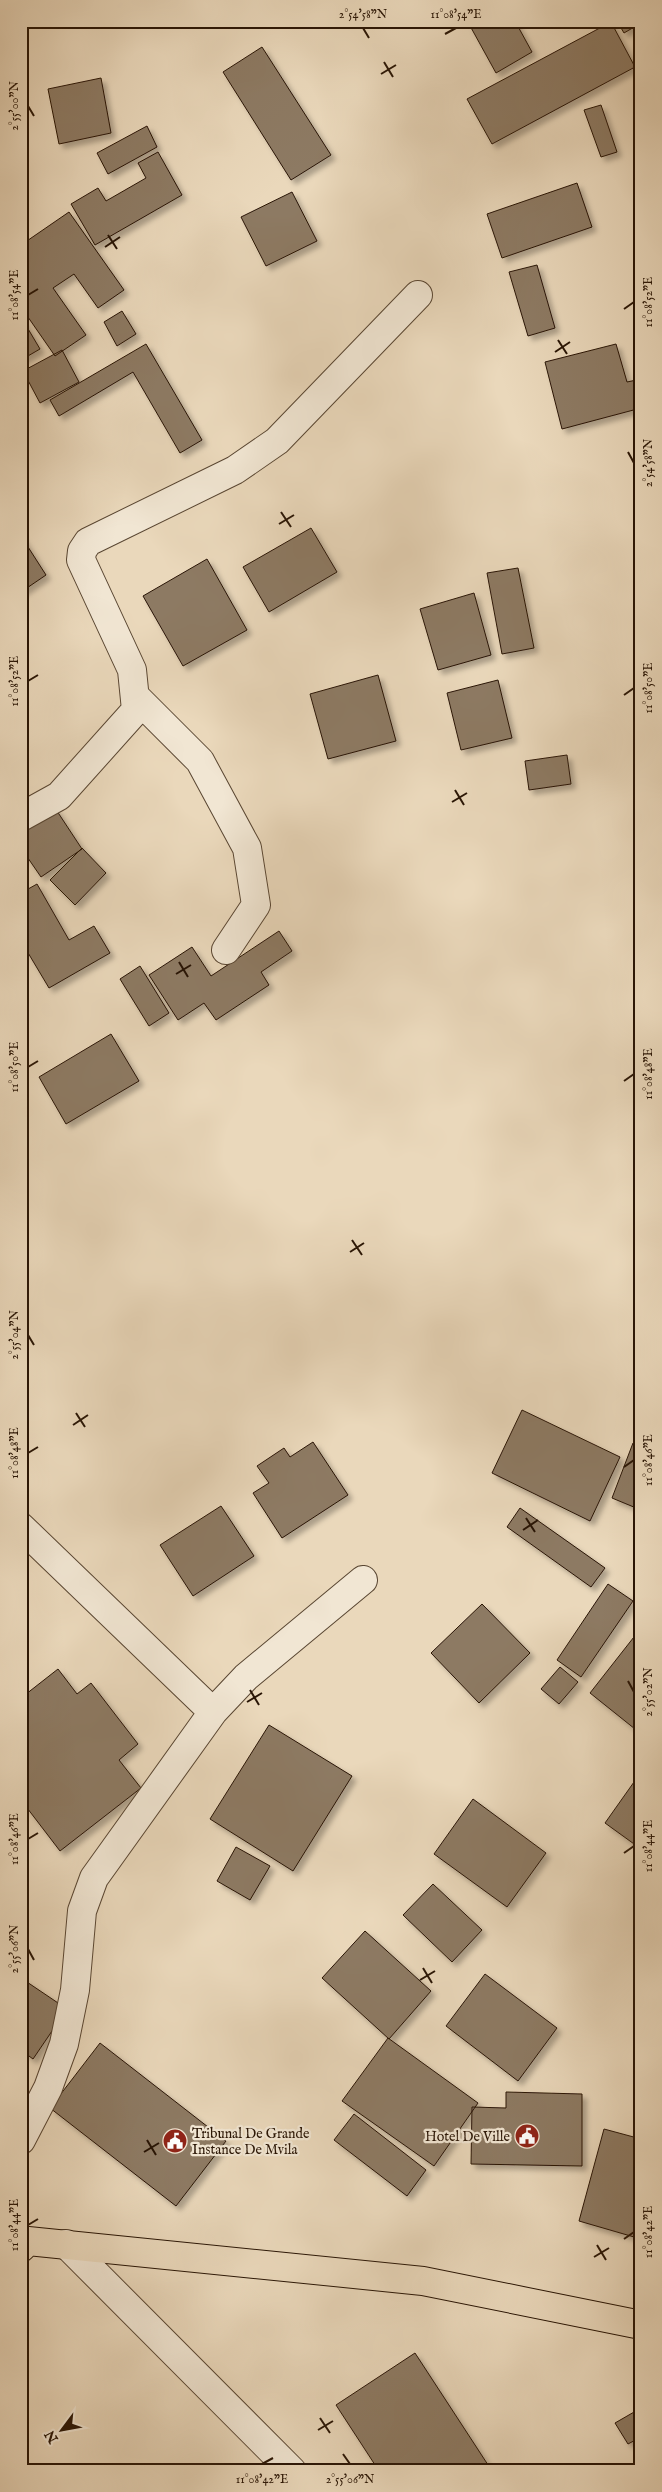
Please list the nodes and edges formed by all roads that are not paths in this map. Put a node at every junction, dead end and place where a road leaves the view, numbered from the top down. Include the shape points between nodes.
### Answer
1 (418, 295) dead end
2 (135, 696) junction
3 (21, 817) edge
4 (226, 950) dead end
5 (21, 1527) edge
6 (363, 1580) dead end
7 (213, 1712) junction
8 (21, 2140) edge
9 (66, 2244) junction
10 (21, 2248) edge
11 (641, 2325) edge
12 (292, 2471) edge

1 - 2 street via 277,441 235,470 88,542 80,560 132,670
2 - 3 street via 136,710 59,796
2 - 4 street via 200,761 247,848 256,905
5 - 7 street
6 - 7 street via 246,1677
7 - 8 street via 94,1878 82,1911 75,1990 64,2044 48,2088
9 - 10 highway via 28,2240
9 - 11 highway via 423,2281
9 - 12 street

